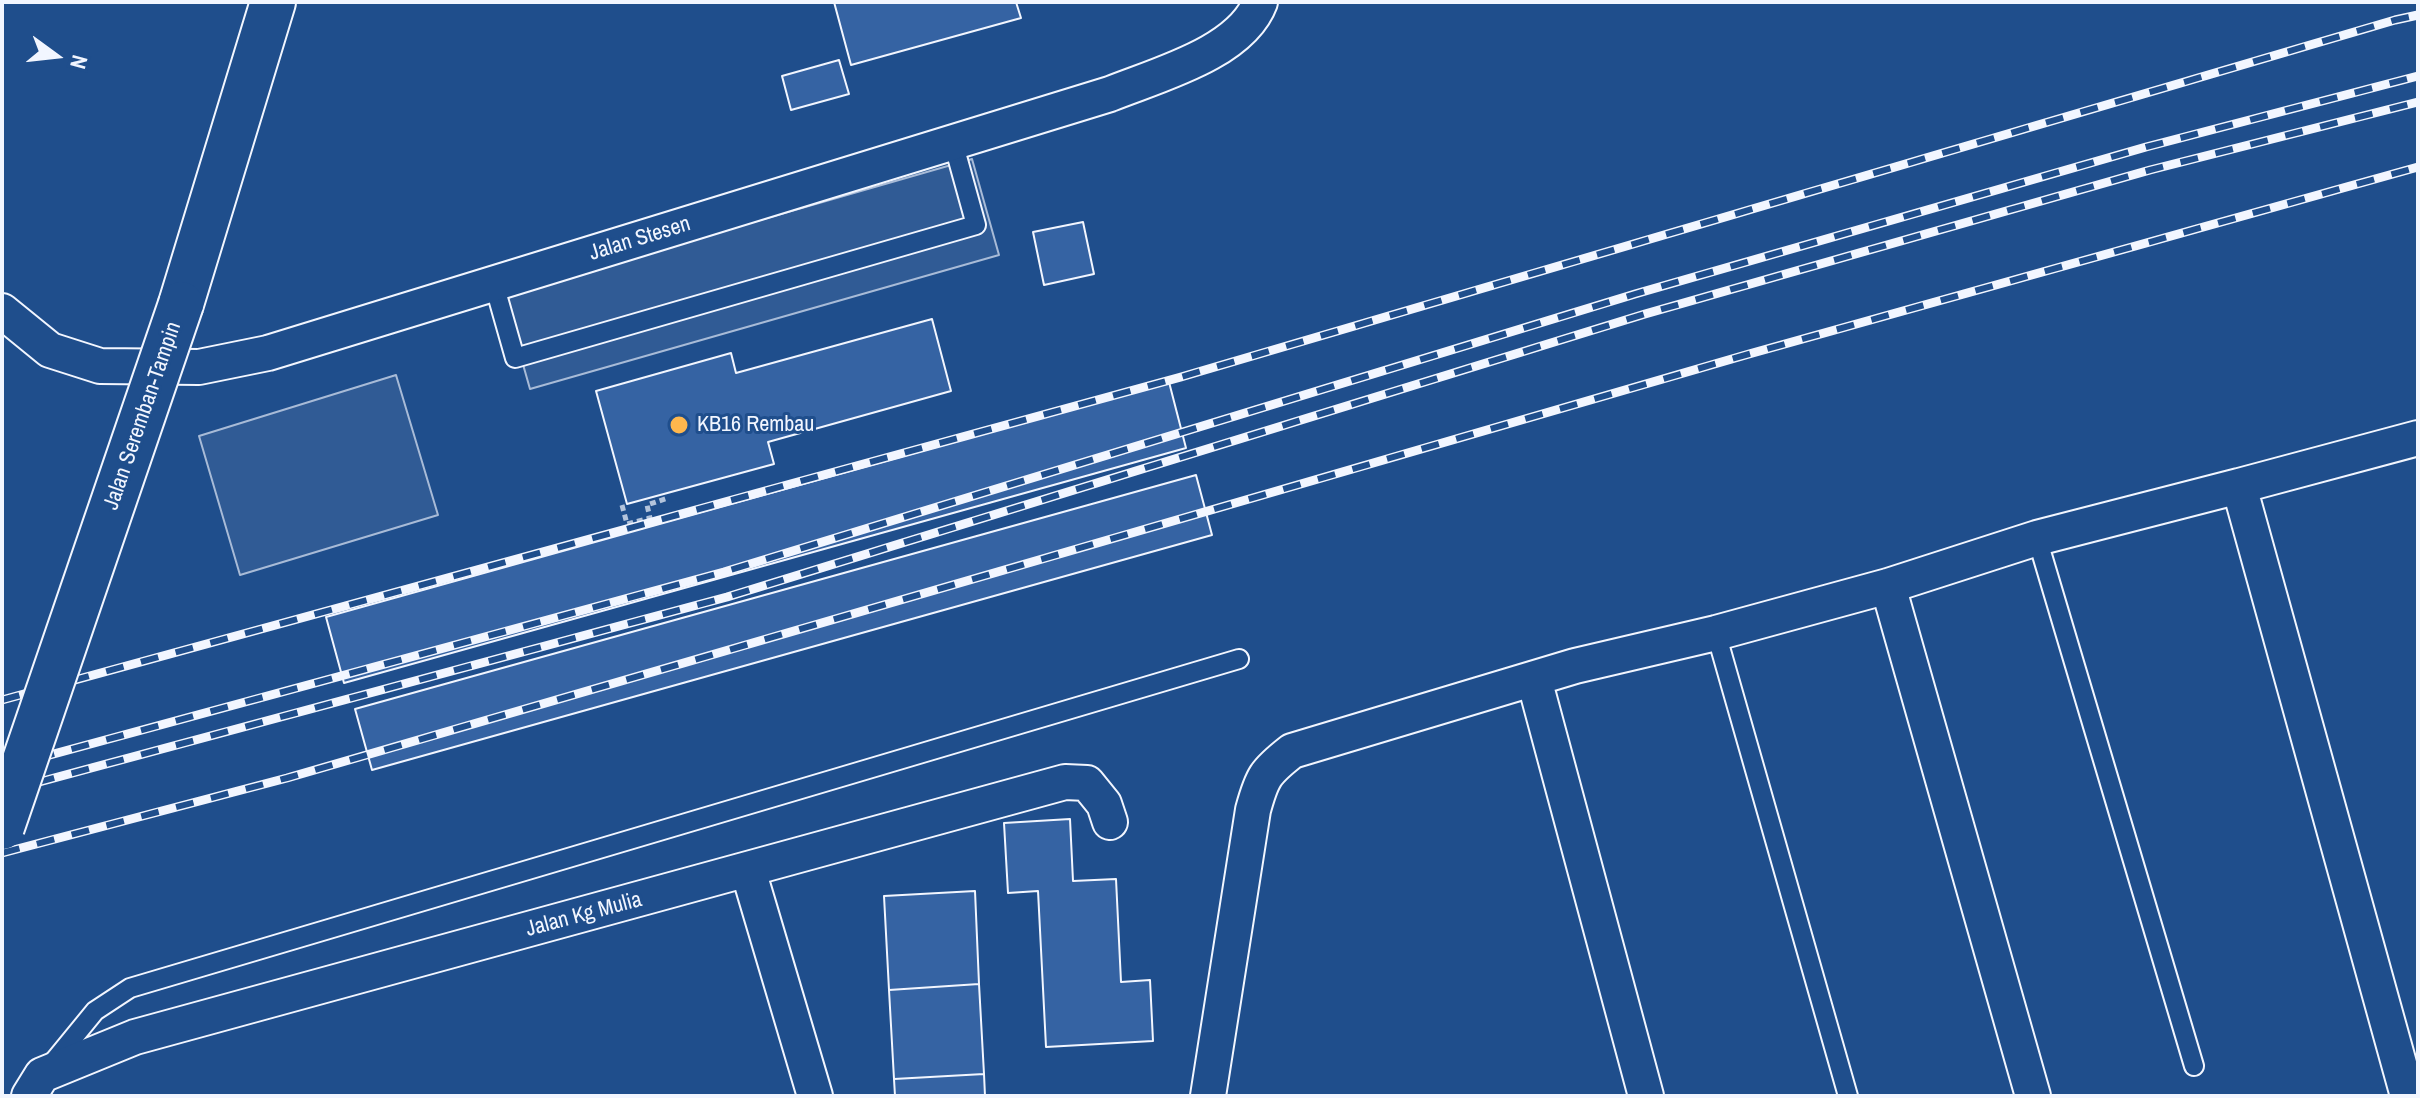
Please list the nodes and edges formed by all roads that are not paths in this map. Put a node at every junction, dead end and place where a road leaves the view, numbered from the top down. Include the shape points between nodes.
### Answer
1 (273, 2) edge
2 (1260, 2) edge
3 (953, 142) junction
4 (494, 284) junction
5 (2, 311) edge
6 (2418, 438) edge
7 (2239, 486) junction
8 (2037, 538) junction
9 (1888, 586) junction
10 (1716, 633) junction
11 (1239, 659) dead end
12 (1534, 679) junction
13 (1110, 822) dead end
14 (2, 827) edge
15 (748, 870) junction
16 (2194, 1066) dead end
17 (36, 1086) edge
18 (815, 1096) edge
19 (1208, 1096) edge
20 (1646, 1096) edge
21 (1848, 1096) edge
22 (2033, 1096) edge
23 (2408, 1096) edge

1 - 14 highway, Jalan Seremban-Tampin, bridge via 181,304
2 - 3 street, Jalan Stesen via 1234,36 1206,55 1110,94
3 - 4 street, Jalan Stesen
3 - 4 lane via 976,225 515,358
4 - 5 street, Jalan Stesen via 268,353 199,367 100,366 50,350
6 - 7 street
7 - 8 street
7 - 23 street
8 - 9 street
8 - 16 lane
9 - 10 street
9 - 22 street
10 - 12 street
10 - 21 lane
11 - 17 lane via 130,988 95,1011
12 - 19 street via 1292,751 1271,767 1260,782 1253,810
12 - 20 street
13 - 15 street, Jalan Kg Mulia via 1087,783 1065,782
15 - 17 street, Jalan Kg Mulia via 135,1037
15 - 18 street

